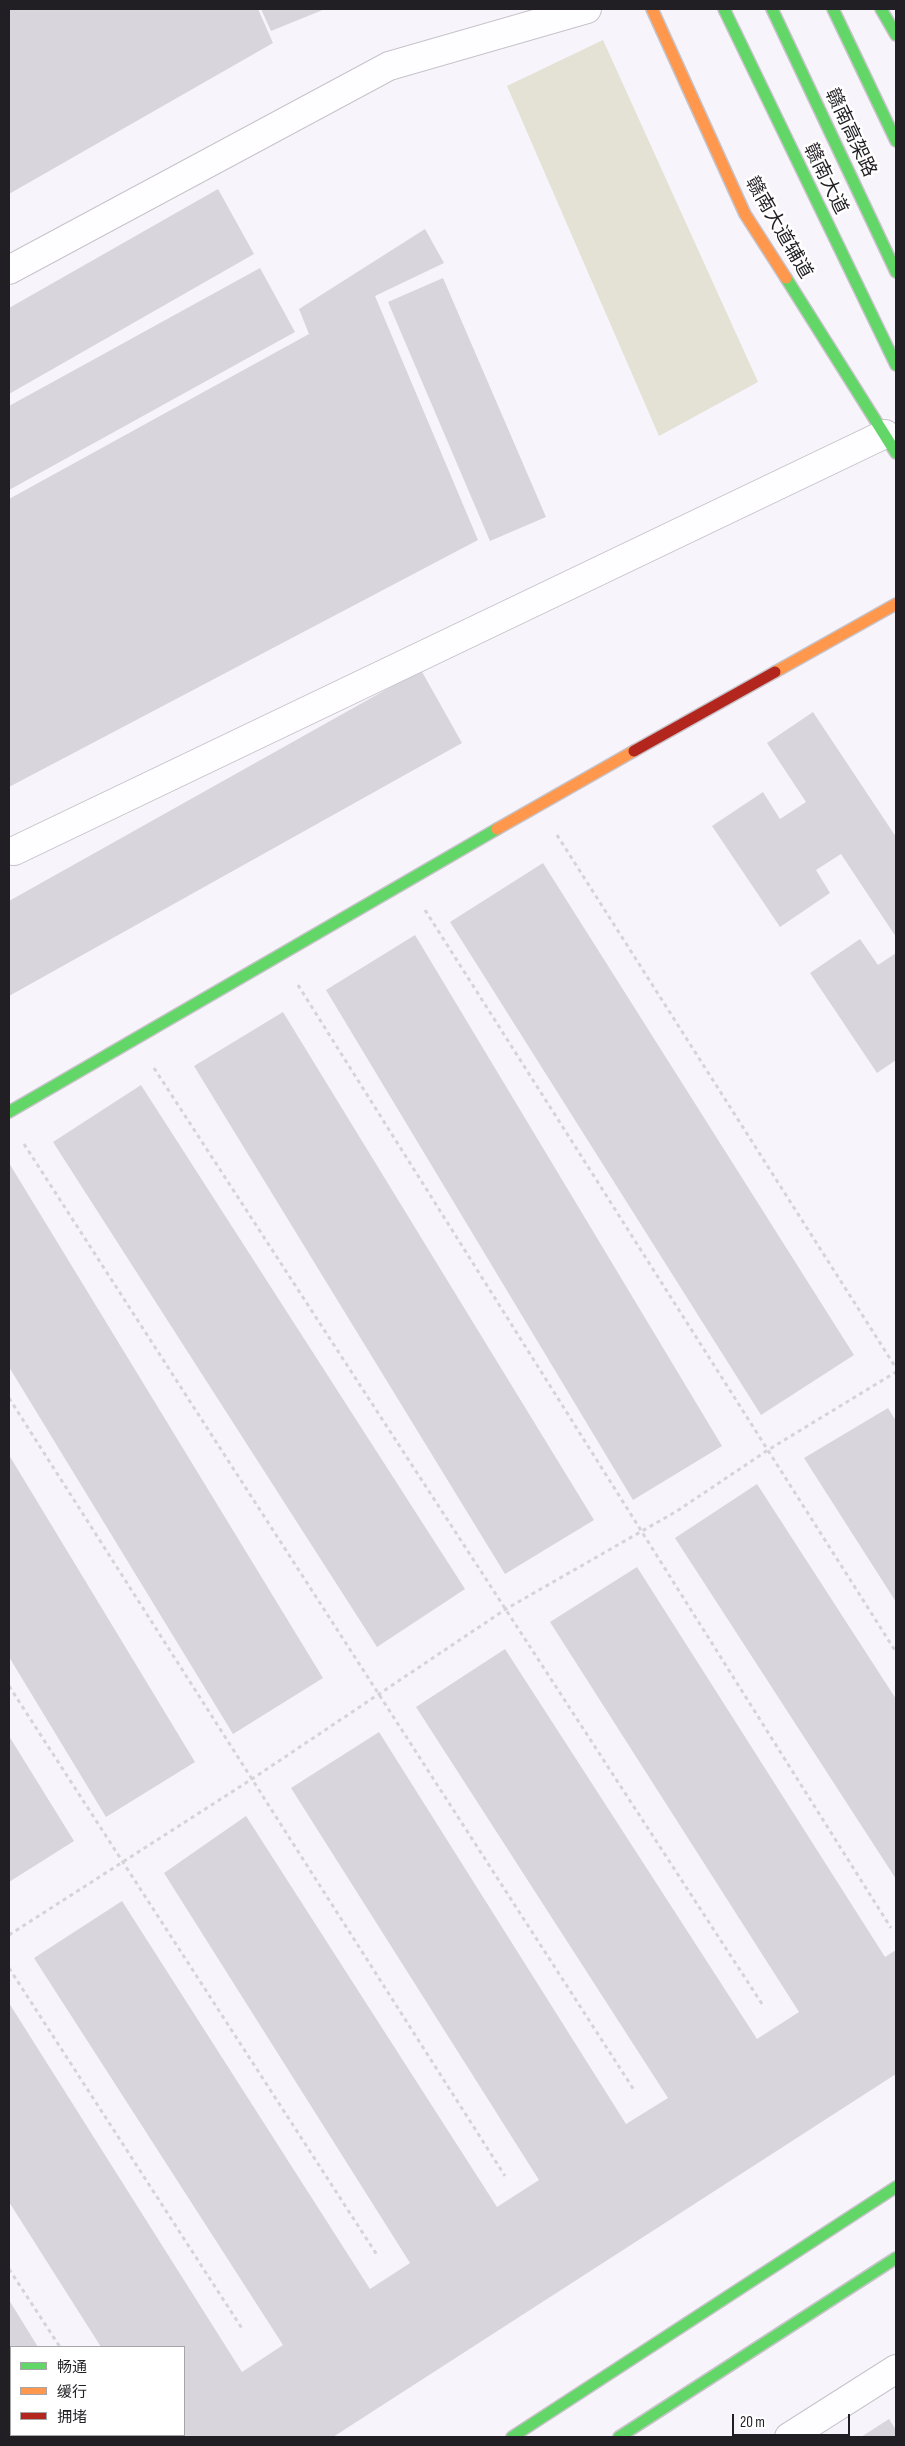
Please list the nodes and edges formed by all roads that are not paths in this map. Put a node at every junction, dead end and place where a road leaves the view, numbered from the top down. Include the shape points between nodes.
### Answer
1 (587, 9) edge
2 (652, 9) edge
3 (724, 9) edge
4 (772, 9) edge
5 (833, 9) edge
6 (880, 9) edge
7 (896, 35) edge
8 (896, 141) edge
9 (9, 270) edge
10 (896, 272) edge
11 (896, 365) edge
12 (891, 443) edge
13 (896, 604) edge
14 (14, 851) dead end
15 (9, 1112) edge
16 (896, 2187) edge
17 (896, 2258) edge
18 (894, 2376) edge
19 (512, 2437) edge
20 (619, 2437) edge
21 (789, 2437) edge

1 - 9 street via 389,66
2 - 12 main road, 赣南大道辅道 via 745,214
3 - 11 main road, 赣南大道
4 - 10 main road, 赣南高架路
5 - 8 main road, 赣南高架路
6 - 7 main road
12 - 14 street
13 - 15 main road via 538,805
16 - 19 main road
17 - 20 main road
18 - 21 street

